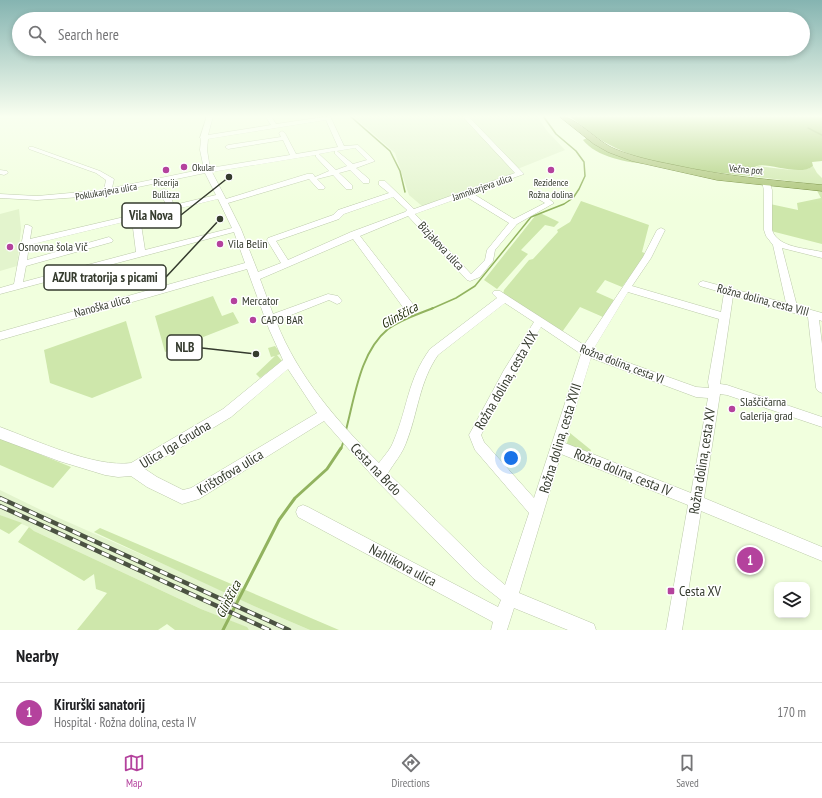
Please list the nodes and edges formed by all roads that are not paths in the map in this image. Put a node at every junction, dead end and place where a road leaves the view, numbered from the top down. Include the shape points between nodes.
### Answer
1 (203, 145) edge
2 (243, 145) edge
3 (289, 145) edge
4 (338, 145) edge
5 (493, 145) edge
6 (604, 145) edge
7 (32, 148) dead end
8 (228, 148) dead end
9 (340, 151) junction
10 (294, 156) junction
11 (318, 156) dead end
12 (351, 167) junction
13 (208, 171) junction
14 (334, 172) junction
15 (318, 177) dead end
16 (366, 181) dead end
17 (766, 182) junction
18 (382, 183) dead end
19 (321, 187) dead end
20 (349, 187) dead end
21 (822, 188) edge
22 (108, 191) junction
23 (164, 191) dead end
24 (466, 193) junction
25 (394, 194) junction
26 (538, 195) dead end
27 (0, 196) edge
28 (222, 199) junction
29 (171, 208) junction
30 (411, 212) junction
31 (136, 216) junction
32 (514, 222) junction
33 (28, 227) dead end
34 (237, 229) junction
35 (661, 230) dead end
36 (354, 234) junction
37 (109, 240) dead end
38 (25, 243) junction
39 (777, 244) junction
40 (141, 254) junction
41 (822, 256) edge
42 (21, 264) junction
43 (286, 264) junction
44 (250, 265) junction
45 (255, 277) junction
46 (703, 284) dead end
47 (18, 286) junction
48 (626, 288) junction
49 (0, 291) edge
50 (729, 292) junction
51 (337, 301) dead end
52 (792, 308) junction
53 (412, 311) dead end
54 (818, 316) edge
55 (725, 317) junction
56 (270, 319) junction
57 (540, 322) junction
58 (0, 336) edge
59 (587, 352) junction
60 (289, 362) junction
61 (822, 388) edge
62 (714, 392) junction
63 (326, 414) junction
64 (822, 422) edge
65 (0, 433) edge
66 (557, 446) junction
67 (133, 469) junction
68 (380, 473) junction
69 (696, 502) junction
70 (303, 512) dead end
71 (537, 512) junction
72 (822, 554) edge
73 (510, 596) junction
74 (501, 624) edge
75 (588, 630) edge
76 (674, 630) edge

1 - 13 street, Cesta na Brdo
2 - 8 street
3 - 10 street
4 - 9 street
5 - 24 street, Jamnikarjeva ulica via 520,174
6 - 17 main road, Večna pot via 627,156 694,173
7 - 22 street via 98,172 110,179
9 - 10 street, Poklukarjeva ulica
9 - 12 street
9 - 12 street, Poklukarjeva ulica via 356,146 372,160
10 - 13 street, Poklukarjeva ulica
11 - 14 street
12 - 14 street, Poklukarjeva ulica
12 - 16 street
13 - 22 street, Poklukarjeva ulica
13 - 28 street, Cesta na Brdo
14 - 15 street, Poklukarjeva ulica
14 - 20 street
17 - 21 main road, Večna pot
17 - 39 street via 768,230
18 - 25 street
19 - 28 street via 310,176
22 - 27 street, Poklukarjeva ulica via 53,198
23 - 29 street
24 - 30 street, Jamnikarjeva ulica
24 - 32 street
25 - 30 street
25 - 43 street via 271,240
26 - 32 street via 550,203
28 - 29 street
28 - 34 street, Cesta na Brdo
29 - 31 street
30 - 32 street, Bizjakova ulica via 470,278 477,275 489,262 491,250
30 - 36 street, Jamnikarjeva ulica
31 - 38 street
31 - 40 street
33 - 38 street
34 - 40 street
34 - 44 street, Cesta na Brdo
35 - 48 street, Rožna dolina, cesta XVII via 647,258
36 - 43 street, Jamnikarjeva ulica
36 - 53 street
37 - 42 street
38 - 42 street
39 - 41 street
39 - 52 street
40 - 47 street
42 - 47 street
43 - 45 street, Jamnikarjeva ulica
44 - 45 street, Cesta na Brdo
44 - 58 street, Nanoška ulica
45 - 56 street, Cesta na Brdo
46 - 50 street, Rožna dolina, cesta VIII
47 - 49 street
48 - 55 street
48 - 59 street, Rožna dolina, cesta XVII
50 - 52 street, Rožna dolina, cesta VIII
50 - 55 street, Rožna dolina, cesta XV
51 - 56 street via 328,297
52 - 54 street, Rožna dolina, cesta VIII
54 - 61 street
55 - 62 street, Rožna dolina, cesta XV
56 - 60 street, Cesta na Brdo
57 - 59 street, Rožna dolina, cesta VI
57 - 68 street, Rožna dolina, cesta VI via 501,296 434,352 417,381 399,444
57 - 71 street, Rožna dolina, cesta XIX via 508,373 475,435 479,446
59 - 62 street, Rožna dolina, cesta VI via 696,392
59 - 66 street, Rožna dolina, cesta XVII
60 - 63 street, Cesta na Brdo
60 - 67 street, Ulica Iga Grudna via 227,413
62 - 64 street, Rožna dolina, cesta VI via 719,389 727,390
62 - 69 street, Rožna dolina, cesta XV
63 - 67 street, Krištofova ulica via 194,494 182,497
63 - 68 street, Cesta na Brdo
65 - 67 street, Ulica Iga Grudna via 105,469
66 - 69 street, Rožna dolina, cesta IV
66 - 71 street, Rožna dolina, cesta XVII
68 - 73 street, Cesta na Brdo via 494,586
69 - 72 street, Rožna dolina, cesta IV
69 - 76 street, Rožna dolina, cesta XV
70 - 74 street, Nahlikova ulica
71 - 73 street, Rožna dolina, cesta XVII
73 - 74 street, Rožna dolina, cesta XVII
73 - 75 street, Cesta na Brdo

